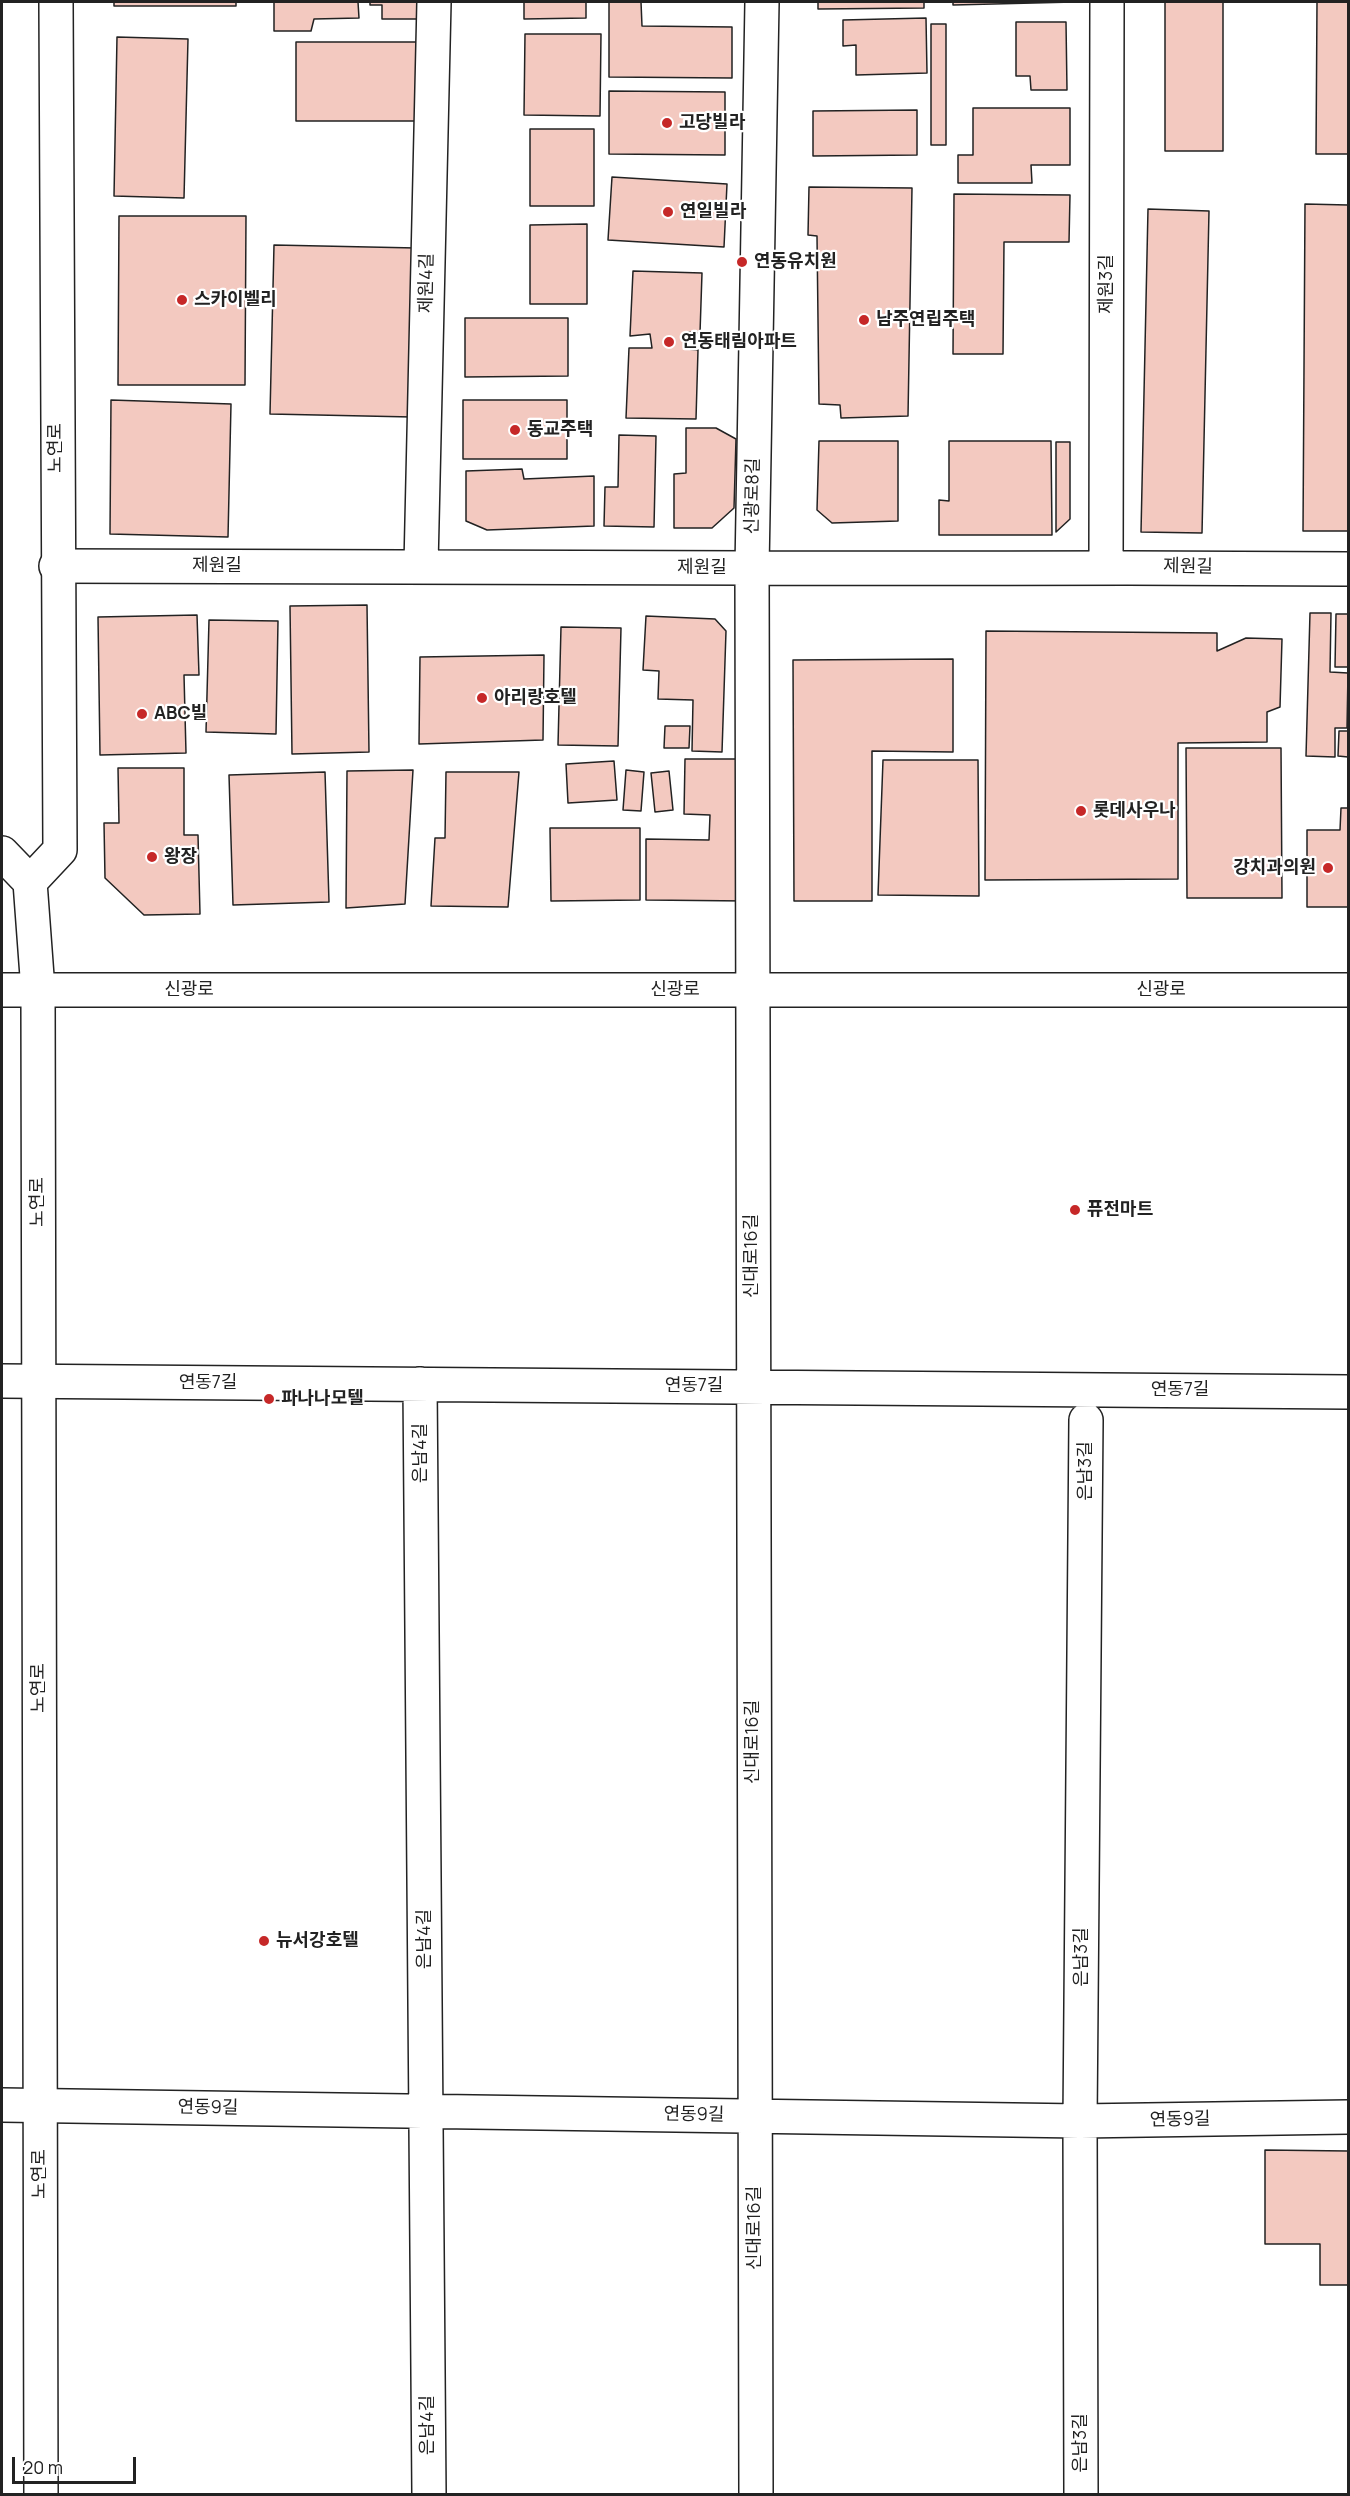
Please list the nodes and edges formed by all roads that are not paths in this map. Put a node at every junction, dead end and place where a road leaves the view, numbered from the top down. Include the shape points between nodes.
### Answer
1 (56, 2) edge
2 (434, 2) edge
3 (762, 2) edge
4 (1107, 2) edge
5 (421, 565) junction
6 (57, 566) junction
7 (1106, 566) junction
8 (752, 568) junction
9 (1348, 569) edge
10 (2, 854) edge
11 (30, 882) junction
12 (2, 990) edge
13 (38, 990) junction
14 (751, 990) junction
15 (1348, 990) edge
16 (2, 1381) edge
17 (39, 1381) junction
18 (420, 1384) junction
19 (752, 1387) junction
20 (1348, 1392) edge
21 (1086, 1420) dead end
22 (2, 2105) edge
23 (40, 2105) junction
24 (426, 2111) junction
25 (755, 2116) junction
26 (1348, 2117) edge
27 (1080, 2121) junction
28 (41, 2494) edge
29 (429, 2494) edge
30 (756, 2494) edge
31 (1081, 2494) edge

1 - 6 street, 노연로
2 - 5 street, 제원4길
3 - 8 street, 신광로8길
4 - 7 street, 제원3길
5 - 6 street, 제원길
5 - 8 street, 제원길
6 - 11 street, 노연로 via 60,850
7 - 8 street, 제원길
7 - 9 street, 제원길
8 - 14 street, 신광로8길
10 - 11 street
11 - 13 street, 노연로
12 - 13 street, 신광로
13 - 14 street, 신광로
13 - 17 street, 노연로
14 - 15 street, 신광로
14 - 19 street, 신대로16길
16 - 17 street, 연동7길
17 - 18 street, 연동7길
17 - 23 street, 노연로
18 - 19 street, 연동7길
18 - 24 street, 은남4길
19 - 20 street, 연동7길
19 - 25 street, 신대로16길
21 - 27 street, 은남3길
22 - 23 street, 연동9길
23 - 24 street, 연동9길
23 - 28 street, 노연로
24 - 25 street, 연동9길
24 - 29 street, 은남4길
25 - 27 street, 연동9길
25 - 30 street, 신대로16길
26 - 27 street, 연동9길
27 - 31 street, 은남3길

